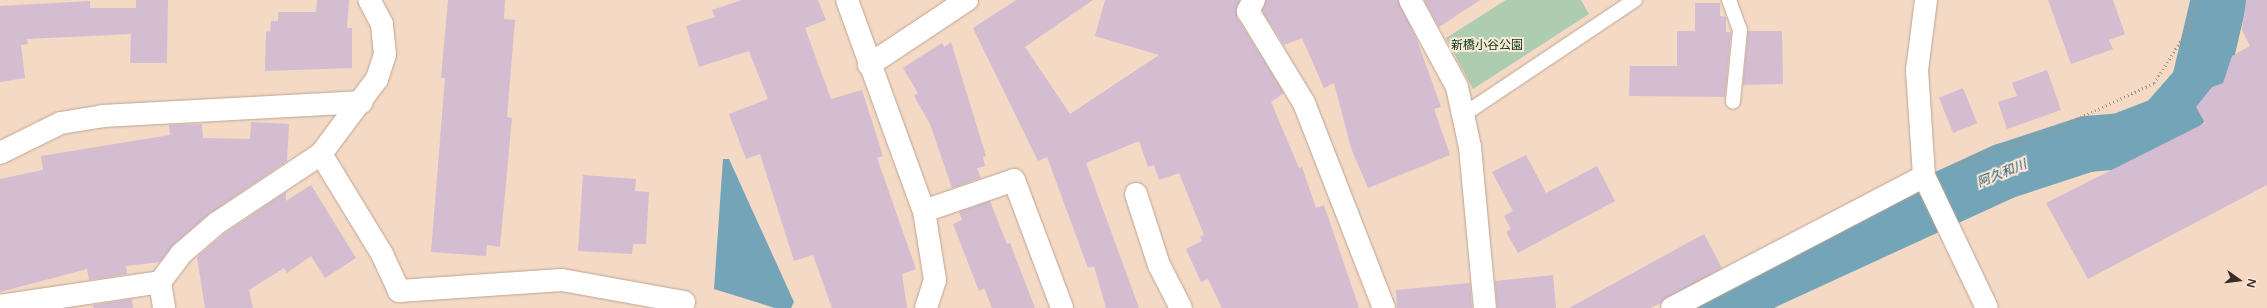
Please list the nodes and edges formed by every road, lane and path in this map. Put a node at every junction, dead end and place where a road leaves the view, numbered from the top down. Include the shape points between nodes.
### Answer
1 (369, 0) edge
2 (847, 0) edge
3 (967, 0) edge
4 (1254, 0) edge
5 (1410, 0) edge
6 (1635, 0) edge
7 (1729, 0) edge
8 (1926, 0) edge
9 (2196, 0) edge
10 (869, 65) junction
11 (362, 102) junction
12 (1733, 102) dead end
13 (1462, 115) junction
14 (0, 152) edge
15 (321, 154) junction
16 (1927, 183) junction
17 (1136, 194) dead end
18 (924, 211) junction
19 (160, 282) junction
20 (404, 299) edge
21 (684, 302) dead end
22 (0, 306) edge
23 (164, 308) edge
24 (926, 308) edge
25 (1062, 308) edge
26 (1181, 308) edge
27 (1384, 308) edge
28 (1485, 308) edge
29 (1672, 308) edge
30 (1987, 308) edge

1 - 11 street via 382,24 385,54 377,79
2 - 10 street
3 - 10 street
4 - 27 street via 1248,11 1304,103
5 - 13 street via 1457,87
6 - 13 lane
7 - 12 lane via 1740,30
8 - 16 street via 1917,70
9 - 16 path via 2186,32 2154,83 2055,129
10 - 18 street
11 - 14 street via 104,116 61,123
11 - 15 street
13 - 28 street via 1470,147
15 - 19 street via 217,223 181,254
15 - 20 street via 382,254
16 - 29 street
16 - 30 street
17 - 26 street via 1159,265
18 - 24 street via 935,280
18 - 25 street via 1014,180
19 - 22 street
19 - 23 street
20 - 21 street via 562,280

